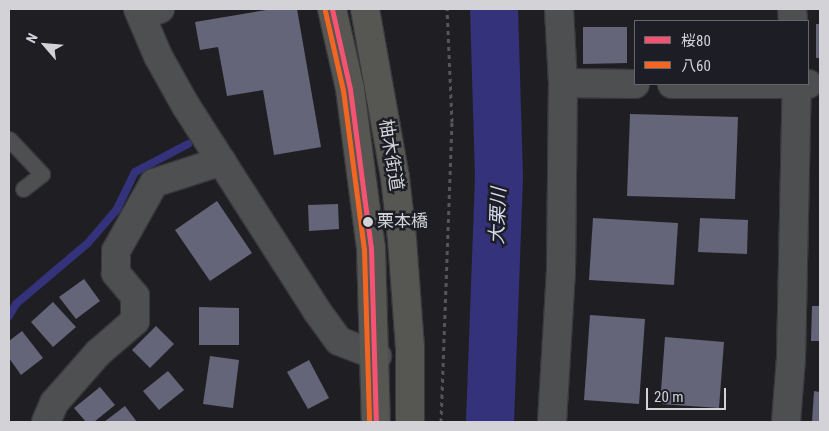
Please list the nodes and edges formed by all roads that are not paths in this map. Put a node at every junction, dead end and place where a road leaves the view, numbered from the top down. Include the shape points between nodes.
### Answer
1 (332, 9) edge
2 (365, 9) edge
3 (559, 9) edge
4 (146, 11) edge
5 (564, 83) junction
6 (634, 84) edge
7 (797, 85) edge
8 (9, 139) edge
9 (222, 161) junction
10 (23, 189) dead end
11 (377, 356) junction
12 (46, 422) edge
13 (376, 422) edge
14 (410, 422) edge
15 (552, 422) edge
16 (786, 422) edge

1 - 11 main road, 柚木街道 via 362,170
2 - 14 main road, 柚木街道 via 401,230 410,338
3 - 5 street
4 - 9 street via 158,56
5 - 6 street
5 - 15 street via 561,272
7 - 16 street via 791,359
8 - 10 lane via 42,174
9 - 11 street via 339,341
9 - 12 street via 154,183 116,251 116,273 135,296 135,321 98,353 54,403
11 - 13 main road, 柚木街道

